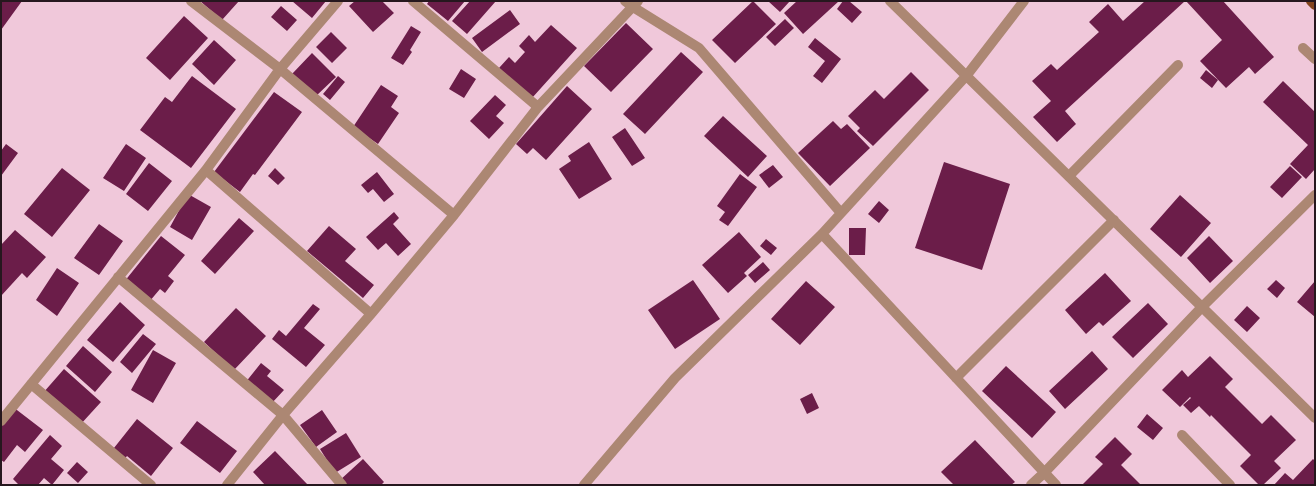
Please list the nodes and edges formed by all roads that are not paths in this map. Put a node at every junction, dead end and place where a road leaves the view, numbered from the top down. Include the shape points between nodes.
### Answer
1 (191, 1) edge
2 (338, 1) edge
3 (413, 1) edge
4 (890, 1) edge
5 (1024, 1) edge
6 (1311, 1) edge
7 (632, 3) edge
8 (1315, 5) edge
9 (1302, 48) dead end
10 (1315, 59) edge
11 (1178, 65) dead end
12 (280, 69) junction
13 (967, 75) junction
14 (538, 107) junction
15 (206, 170) junction
16 (1069, 176) junction
17 (1315, 195) edge
18 (841, 213) junction
19 (454, 215) junction
20 (1114, 220) junction
21 (822, 234) junction
22 (118, 277) junction
23 (1202, 307) junction
24 (371, 314) junction
25 (956, 378) junction
26 (31, 384) junction
27 (282, 415) junction
28 (1315, 418) edge
29 (1, 421) edge
30 (1182, 435) dead end
31 (1044, 473) junction
32 (151, 485) edge
33 (227, 485) edge
34 (342, 485) edge
35 (584, 485) edge
36 (1031, 485) edge
37 (1056, 485) edge
38 (1230, 485) edge

1 - 12 street
2 - 12 street
3 - 14 street
4 - 13 street
5 - 13 street
6 - 8 main road
7 - 14 street
7 - 18 street via 699,48
9 - 10 street
11 - 16 street
12 - 15 street
12 - 19 street
13 - 16 street
13 - 18 street
14 - 19 street
15 - 22 street
15 - 24 street
16 - 20 street
17 - 23 street
18 - 21 street
19 - 24 street
20 - 23 street
20 - 25 street
21 - 25 street
21 - 35 street via 675,378
22 - 26 street
22 - 27 street
23 - 28 street
23 - 31 street
24 - 27 street
25 - 31 street
26 - 29 street
26 - 32 street
27 - 33 street
27 - 34 street
30 - 38 street
31 - 36 street
31 - 37 street

